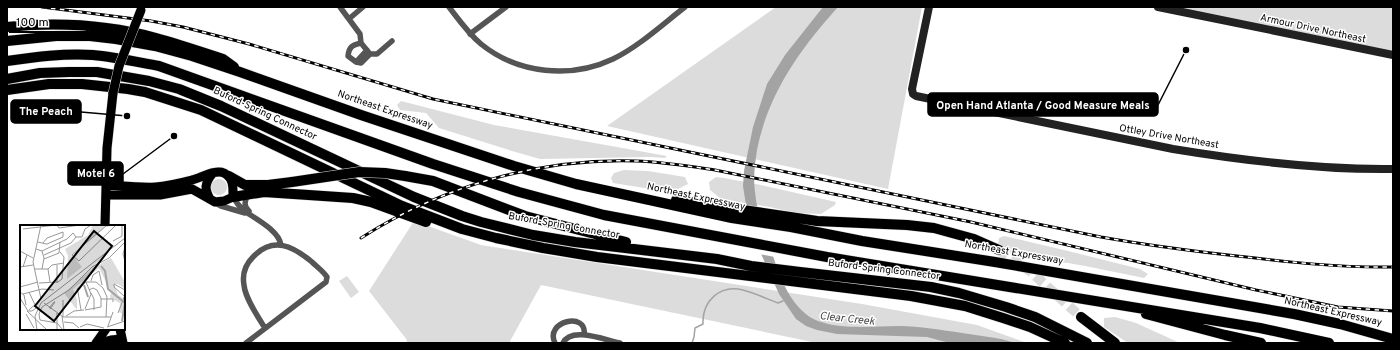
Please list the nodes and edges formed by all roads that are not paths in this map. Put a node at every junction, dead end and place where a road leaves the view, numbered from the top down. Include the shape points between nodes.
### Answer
1 (340, 7) edge
2 (363, 7) edge
3 (449, 7) edge
4 (506, 7) edge
5 (685, 7) edge
6 (929, 7) edge
7 (1158, 7) edge
8 (141, 9) edge
9 (350, 18) junction
10 (7, 27) edge
11 (470, 34) junction
12 (7, 41) edge
13 (392, 42) dead end
14 (361, 43) junction
15 (368, 52) junction
16 (1393, 55) edge
17 (7, 61) edge
18 (240, 72) junction
19 (7, 79) edge
20 (7, 90) edge
21 (1393, 169) edge
22 (212, 174) junction
23 (229, 176) junction
24 (107, 185) junction
25 (248, 194) junction
26 (106, 195) junction
27 (233, 197) junction
28 (212, 200) junction
29 (662, 203) junction
30 (253, 216) junction
31 (105, 225) edge
32 (462, 229) junction
33 (281, 245) junction
34 (998, 250) tunnel mouth
35 (695, 257) junction
36 (750, 271) junction
37 (799, 277) junction
38 (1086, 299) junction
39 (1080, 317) tunnel mouth
40 (265, 328) junction
41 (105, 330) edge
42 (120, 330) edge
43 (584, 335) junction
44 (1393, 339) edge
45 (123, 341) edge
46 (96, 343) edge
47 (99, 343) edge
48 (246, 343) edge
49 (555, 343) edge
50 (563, 343) edge
51 (620, 343) edge
52 (1065, 343) edge
53 (1087, 343) edge
54 (1115, 343) edge
55 (1262, 343) edge
56 (1330, 343) edge

1 - 9 street
2 - 9 street
3 - 11 street
4 - 11 street
5 - 11 street via 615,58 578,70 544,70 511,62
6 - 21 street, Ottley Drive Northeast via 912,92 916,96 1211,156 1287,165
7 - 16 street, Armour Drive Northeast
8 - 24 main road, bridge via 119,66 113,93 107,148
9 - 14 street via 360,34
10 - 18 highway via 79,26 144,35 223,59
12 - 18 highway, Northeast Expressway via 73,36 116,39 156,46
13 - 15 street via 377,54
14 - 15 street
14 - 15 street via 354,44 349,49 348,56 356,62
17 - 38 highway via 58,55 92,55 159,66 433,164 519,192 604,214 827,257
18 - 29 highway, Northeast Expressway via 514,166 576,184
19 - 35 highway, Buford-Spring Connector via 40,73 97,72 149,81 179,89 221,106 414,197 462,216 533,235
20 - 32 highway, Buford-Spring Connector via 48,84 82,84 128,89 174,101 245,130 402,206
22 - 23 main road via 222,172
22 - 24 main road via 155,187
22 - 28 main road via 205,185 206,193
23 - 27 main road via 233,184
23 - 35 highway, bridge via 245,185 268,185 359,172 405,176 433,181 525,216 567,228
24 - 26 main road
25 - 27 highway
25 - 30 street via 245,206
25 - 32 highway via 264,192 353,198 435,225
26 - 28 main road via 148,195 192,190
26 - 31 main road
27 - 28 main road via 220,202
27 - 30 street via 243,210
28 - 30 street via 221,206
29 - 34 highway via 675,200 842,223 934,228 960,234
29 - 44 highway, Northeast Expressway via 732,218 1287,313
30 - 33 street via 281,240
32 - 36 highway, Buford-Spring Connector via 543,248 597,257
33 - 40 street via 264,248 256,253 250,260 244,276 247,295
33 - 40 street via 296,250 321,270 326,275 326,282
35 - 36 highway, Buford-Spring Connector via 717,260
36 - 37 highway, Buford-Spring Connector
37 - 52 highway, Buford-Spring Connector via 965,306 1030,327
37 - 53 highway, Buford-Spring Connector via 931,287 959,293 1035,318
38 - 55 highway
38 - 56 highway via 1260,328
39 - 54 highway
40 - 48 street
41 - 46 main road
42 - 45 main road
43 - 49 street via 582,325 567,321 556,328 553,337
43 - 50 street via 570,336
43 - 51 street
45 - 47 main road

